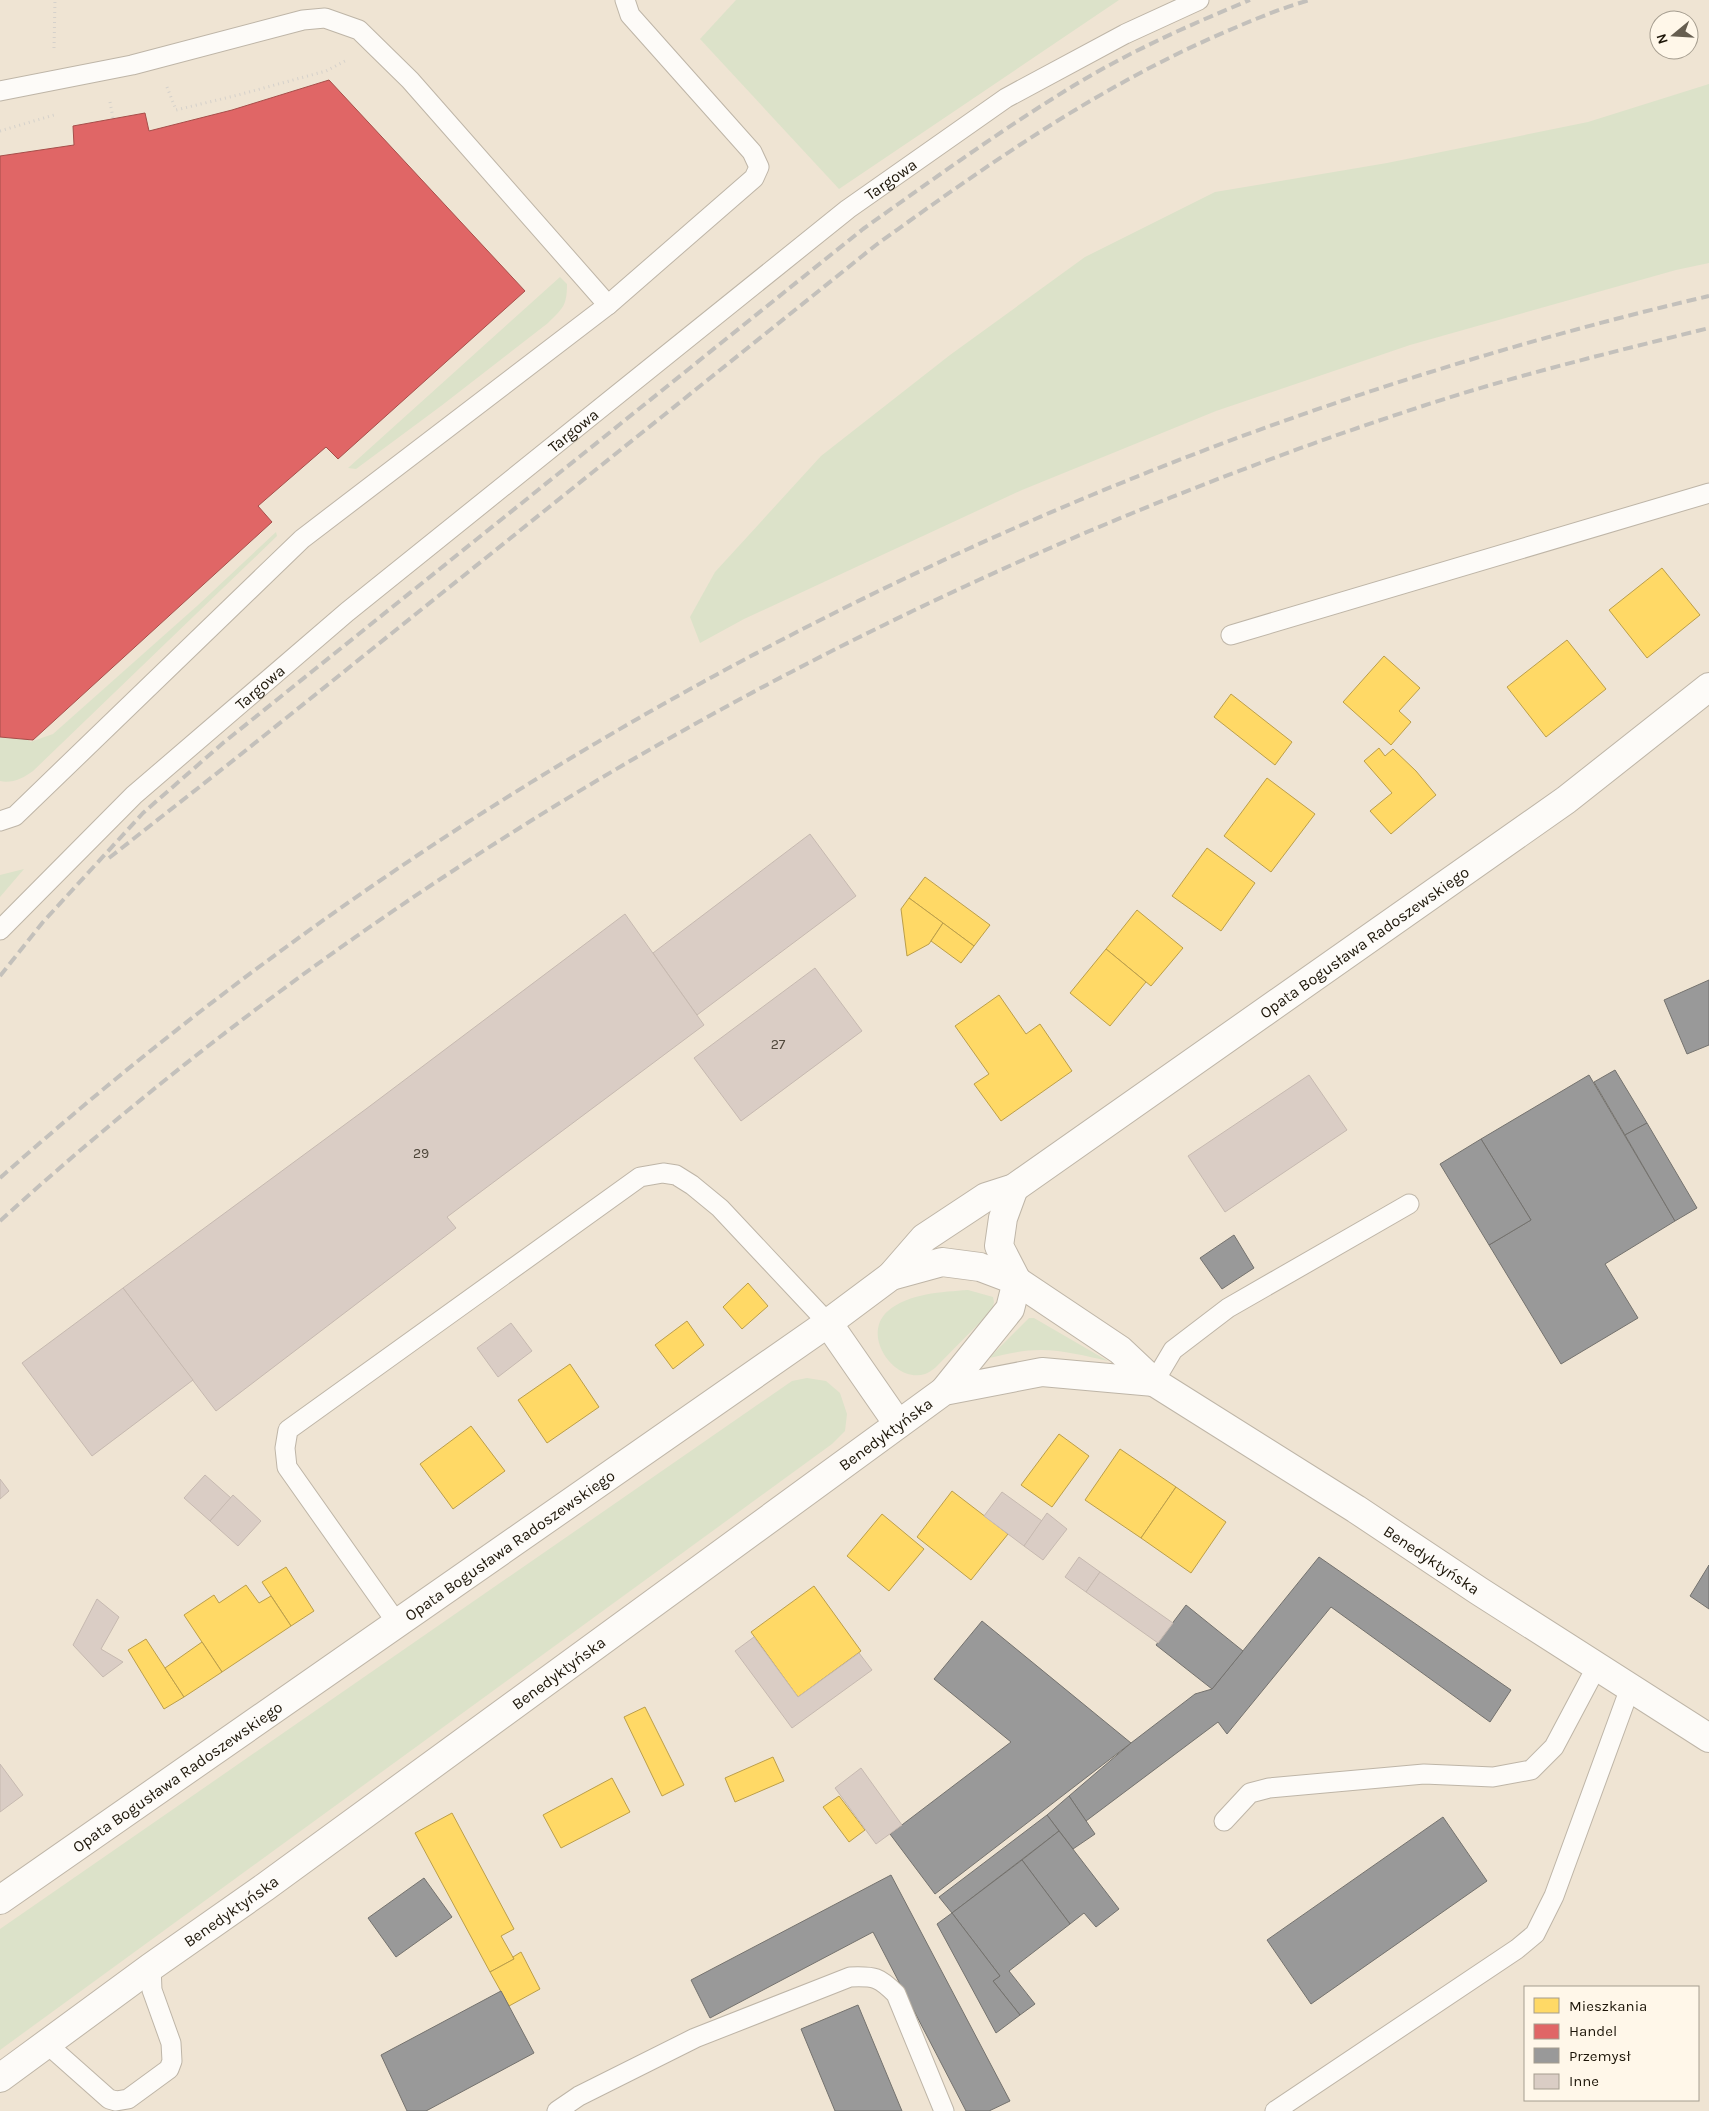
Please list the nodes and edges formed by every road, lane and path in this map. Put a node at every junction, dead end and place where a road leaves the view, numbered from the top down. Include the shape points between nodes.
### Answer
1 (55, 0) edge
2 (625, 0) edge
3 (1199, 0) edge
4 (367, 38) junction
5 (54, 54) dead end
6 (166, 84) dead end
7 (0, 91) edge
8 (608, 305) junction
9 (1709, 493) edge
10 (1231, 635) dead end
11 (1709, 687) edge
12 (0, 821) edge
13 (0, 930) edge
14 (1014, 1188) junction
15 (1409, 1204) dead end
16 (891, 1276) junction
17 (1017, 1282) junction
18 (828, 1324) junction
19 (1154, 1382) junction
20 (944, 1392) junction
21 (898, 1424) junction
22 (397, 1623) junction
23 (1597, 1666) junction
24 (1630, 1688) junction
25 (1709, 1738) edge
26 (1224, 1821) dead end
27 (0, 1900) edge
28 (151, 1967) junction
29 (47, 2044) junction
30 (0, 2078) edge
31 (557, 2111) edge
32 (944, 2111) edge
33 (1275, 2111) edge

1 - 5 path
2 - 8 lane via 630,15 752,152 759,167 754,178
3 - 13 lane, Targowa via 1125,34 1006,98 848,209 340,618 134,795
4 - 6 path via 352,58 326,71 176,110
4 - 7 lane via 359,30 325,18 303,20 132,66
4 - 8 lane via 410,80
8 - 12 lane via 302,539 15,816
9 - 10 lane
11 - 14 street, Opata Bogusława Radoszewskiego via 1566,800
14 - 16 street, Opata Bogusława Radoszewskiego via 986,1197 924,1238
14 - 17 street via 1002,1218 999,1246
15 - 19 lane via 1228,1308 1173,1350
16 - 17 street, Benedyktyńska via 942,1262 980,1267
16 - 18 street, Opata Bogusława Radoszewskiego
17 - 19 street, Benedyktyńska via 1120,1350
17 - 20 street via 1010,1309
18 - 21 street
18 - 22 street, Opata Bogusława Radoszewskiego
18 - 22 lane via 720,1208 692,1184 676,1175 663,1173 640,1177 288,1430 285,1448 287,1467
19 - 20 street, Benedyktyńska via 1042,1372
19 - 23 street, Benedyktyńska
20 - 21 street, Benedyktyńska
21 - 28 street, Benedyktyńska
22 - 27 street, Opata Bogusława Radoszewskiego
23 - 24 street, Benedyktyńska
23 - 26 lane via 1554,1746 1531,1770 1493,1777 1424,1774 1269,1788 1250,1793
24 - 25 street, Benedyktyńska
24 - 33 lane via 1554,1896 1535,1934
28 - 29 street, Benedyktyńska
28 - 29 lane via 152,1990 171,2043 172,2061 168,2070 128,2099 116,2101
29 - 30 street, Benedyktyńska
31 - 32 lane via 579,2096 695,2038 850,1977 866,1976 882,1980 896,1994

